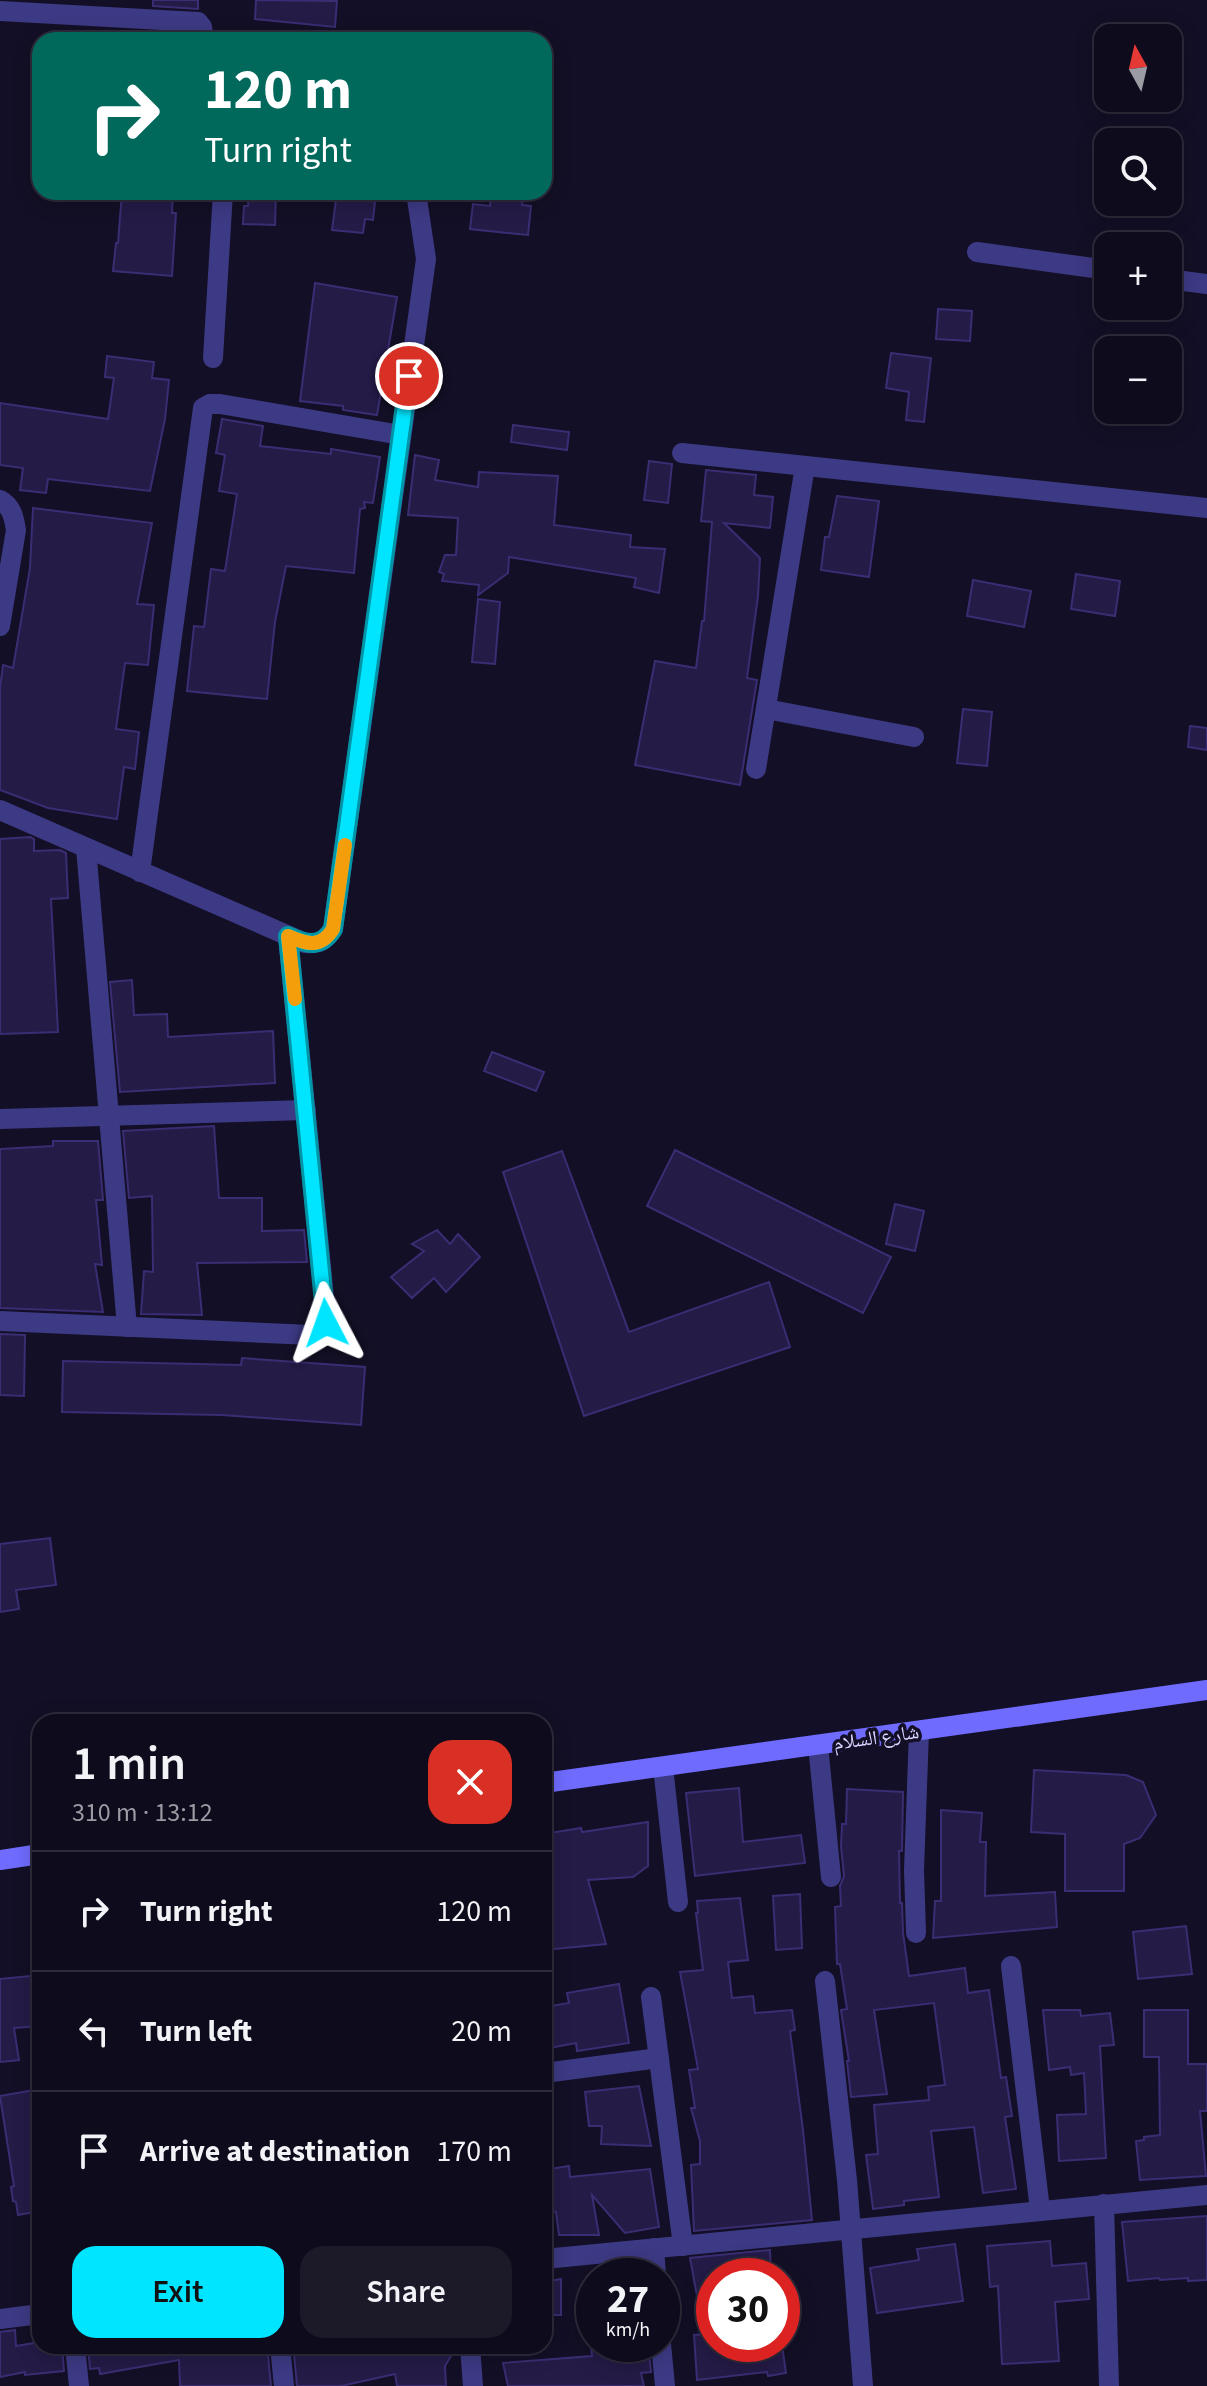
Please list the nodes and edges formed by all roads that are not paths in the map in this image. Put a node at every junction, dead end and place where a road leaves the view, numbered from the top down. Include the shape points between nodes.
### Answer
1 (0, 11) edge
2 (203, 32) edge
3 (223, 200) edge
4 (417, 200) edge
5 (977, 252) dead end
6 (1094, 268) edge
7 (1182, 281) edge
8 (1207, 284) edge
9 (213, 358) dead end
10 (401, 435) junction
11 (682, 453) dead end
12 (805, 466) junction
13 (0, 500) edge
14 (1207, 508) edge
15 (0, 626) edge
16 (766, 709) junction
17 (914, 737) dead end
18 (756, 769) dead end
19 (0, 810) edge
20 (86, 848) junction
21 (140, 872) junction
22 (288, 936) junction
23 (306, 1110) junction
24 (109, 1114) junction
25 (0, 1119) edge
26 (0, 1321) edge
27 (127, 1327) junction
28 (1207, 1690) edge
29 (919, 1731) junction
30 (818, 1745) junction
31 (663, 1767) junction
32 (552, 1782) edge
33 (32, 1855) edge
34 (0, 1860) edge
35 (831, 1877) dead end
36 (678, 1902) dead end
37 (916, 1933) dead end
38 (1011, 1966) dead end
39 (825, 1981) dead end
40 (651, 1997) dead end
41 (659, 2058) junction
42 (552, 2072) edge
43 (1207, 2195) edge
44 (1104, 2204) junction
45 (1040, 2210) junction
46 (850, 2230) junction
47 (683, 2246) junction
48 (654, 2248) junction
49 (552, 2258) edge
50 (655, 2258) edge
51 (32, 2315) edge
52 (0, 2319) edge
53 (76, 2354) edge
54 (281, 2354) edge
55 (471, 2354) edge
56 (663, 2362) edge
57 (79, 2386) edge
58 (284, 2386) edge
59 (473, 2386) edge
60 (665, 2386) edge
61 (863, 2386) edge
62 (1109, 2386) edge

1 - 2 street via 198,22
3 - 9 street
4 - 10 street via 426,259
5 - 6 street
7 - 8 street
10 - 21 street via 220,404 203,408
10 - 22 street via 333,929 318,944
11 - 12 street
12 - 14 street
12 - 16 street
13 - 15 street via 13,515 16,530
16 - 17 street
16 - 18 street
19 - 20 street
20 - 21 street
20 - 24 street
21 - 22 street
22 - 23 street
23 - 24 street
23 - 27 street via 324,1328 311,1335
24 - 25 street
24 - 27 street
26 - 27 street
28 - 29 main road, شارع السلام
29 - 30 main road, شارع السلام
29 - 37 street
30 - 31 main road, شارع السلام
30 - 35 street
31 - 32 main road, شارع السلام
31 - 36 street
33 - 34 main road
38 - 45 street
39 - 46 street
40 - 41 street
41 - 42 street
41 - 47 street
43 - 44 street
44 - 45 street
44 - 62 street
45 - 46 street
46 - 47 street
46 - 61 street
47 - 48 street
48 - 49 street
48 - 50 street
51 - 52 street
53 - 57 street
54 - 58 street
55 - 59 street
56 - 60 street

